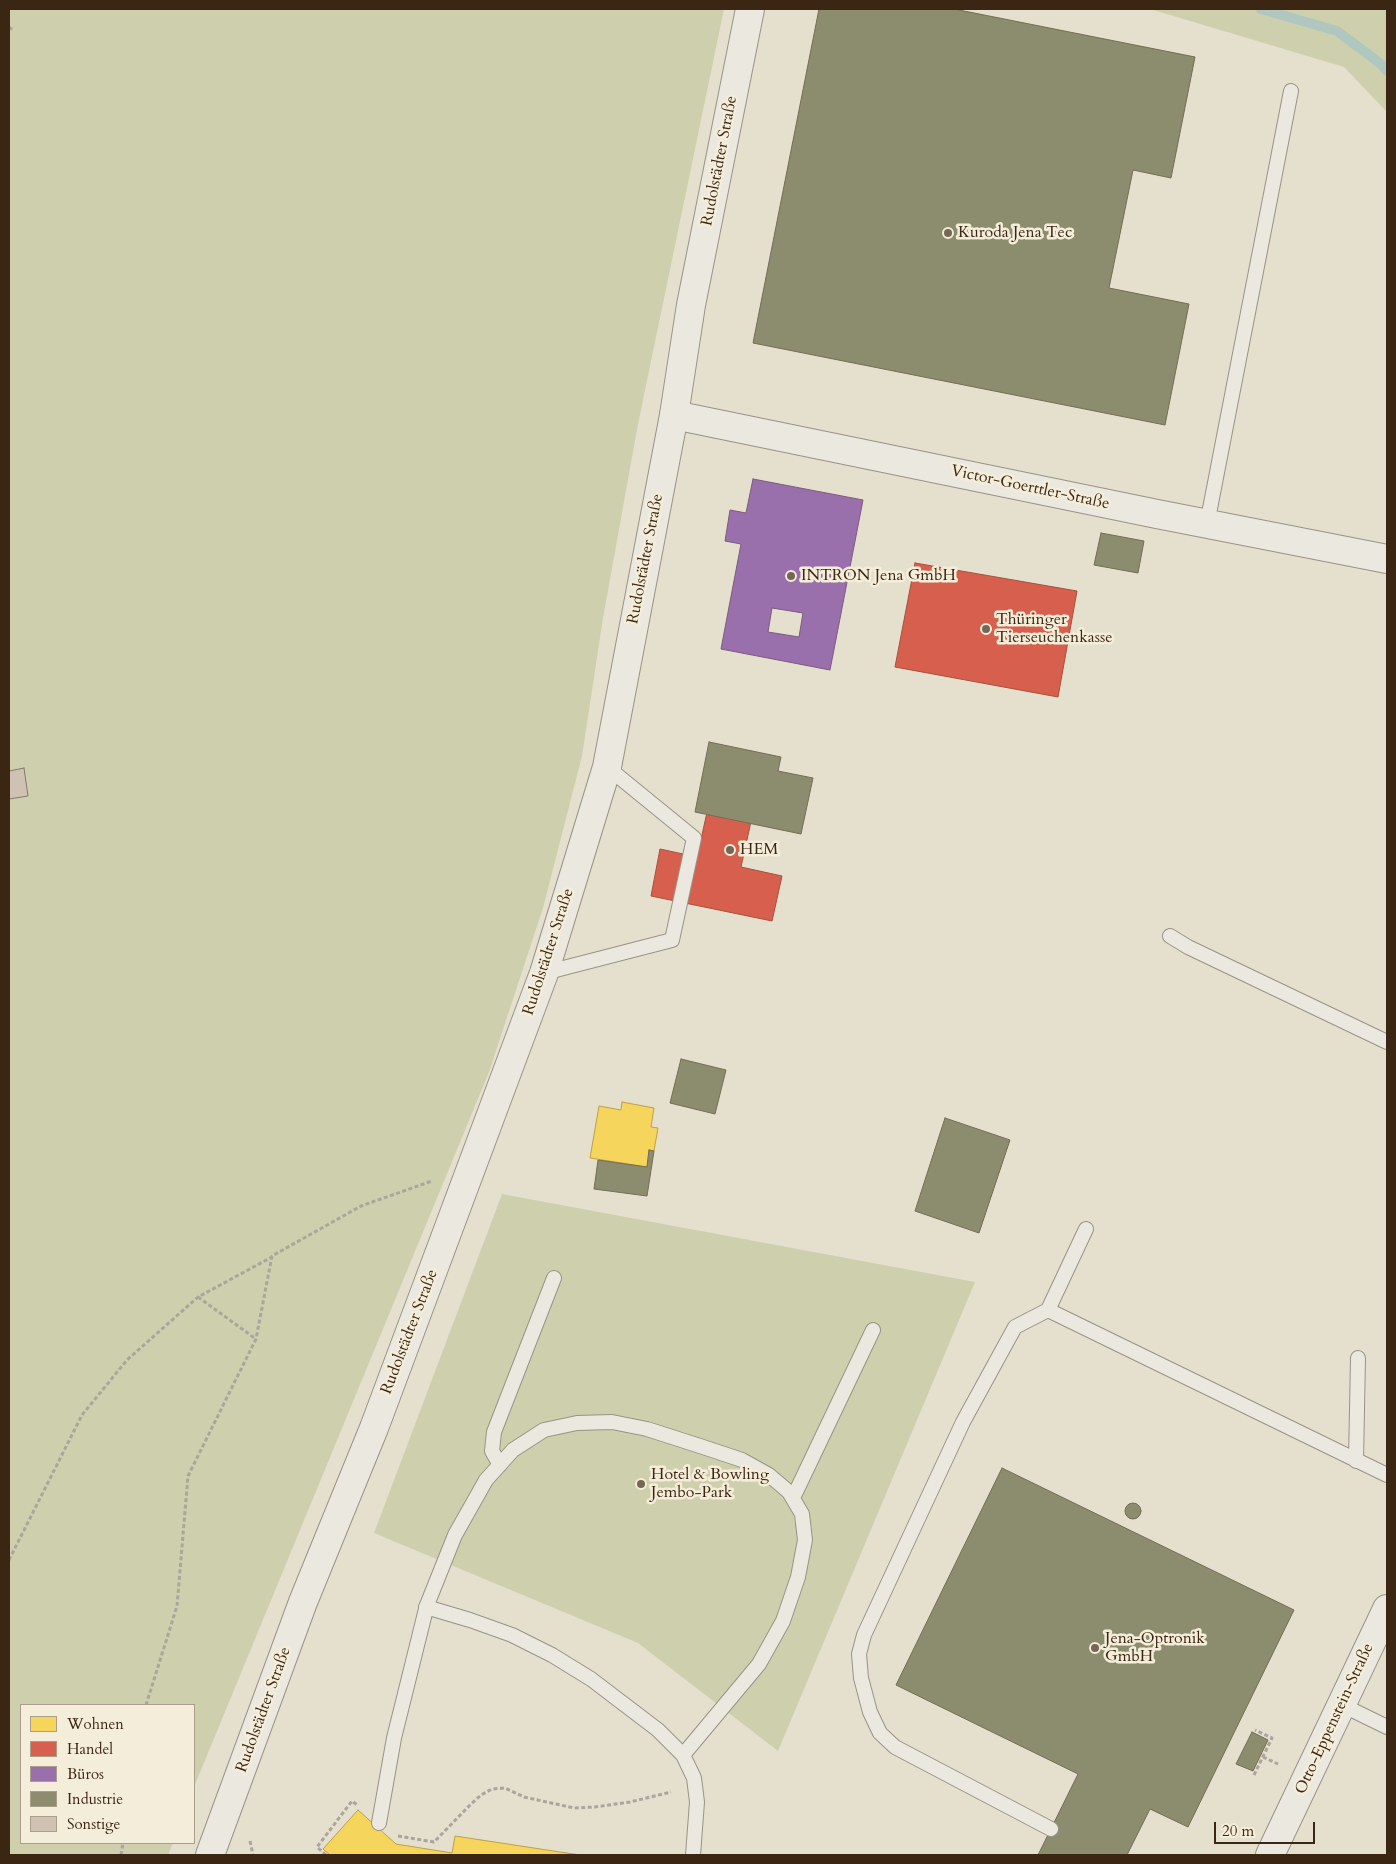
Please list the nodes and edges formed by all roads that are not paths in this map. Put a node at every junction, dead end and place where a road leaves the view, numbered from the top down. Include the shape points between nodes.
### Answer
1 (750, 9) edge
2 (1291, 91) dead end
3 (674, 414) junction
4 (1208, 524) junction
5 (1387, 559) edge
6 (607, 767) junction
7 (1170, 936) dead end
8 (544, 973) junction
9 (1387, 1042) edge
10 (1086, 1229) dead end
11 (554, 1278) dead end
12 (1048, 1310) junction
13 (873, 1330) dead end
14 (1358, 1358) dead end
15 (1356, 1461) junction
16 (500, 1465) junction
17 (1387, 1475) edge
18 (793, 1498) junction
19 (426, 1607) junction
20 (1387, 1609) edge
21 (1342, 1705) junction
22 (1387, 1727) edge
23 (683, 1755) junction
24 (379, 1823) road end
25 (1051, 1829) dead end
26 (210, 1855) edge
27 (693, 1855) edge
28 (1270, 1855) edge

1 - 3 street, Rudolstädter Straße via 691,305
2 - 4 lane
3 - 4 street, Victor-Goerttler-Straße
3 - 6 street, Rudolstädter Straße
4 - 5 street, Victor-Goerttler-Straße
6 - 8 street, Rudolstädter Straße
6 - 8 lane via 694,838 672,940
7 - 9 lane
8 - 26 street, Rudolstädter Straße via 374,1428 303,1602
10 - 12 lane
11 - 16 lane via 494,1432 492,1451
12 - 15 lane
12 - 25 lane via 1015,1327 1010,1335 963,1422 864,1636 859,1654 861,1678 870,1712 880,1733 895,1747
13 - 18 lane
14 - 15 lane
15 - 17 lane
16 - 18 lane via 513,1450 544,1430 577,1423 612,1422 647,1429 742,1460 768,1475
16 - 19 lane via 486,1480 455,1535
18 - 23 lane via 802,1514 805,1540 798,1577 783,1621 759,1664
19 - 23 lane via 512,1635 552,1655 627,1706
19 - 24 lane via 394,1738
20 - 21 street, Otto-Eppenstein-Straße
21 - 22 lane
21 - 28 street, Otto-Eppenstein-Straße
23 - 27 lane via 694,1778 697,1802

